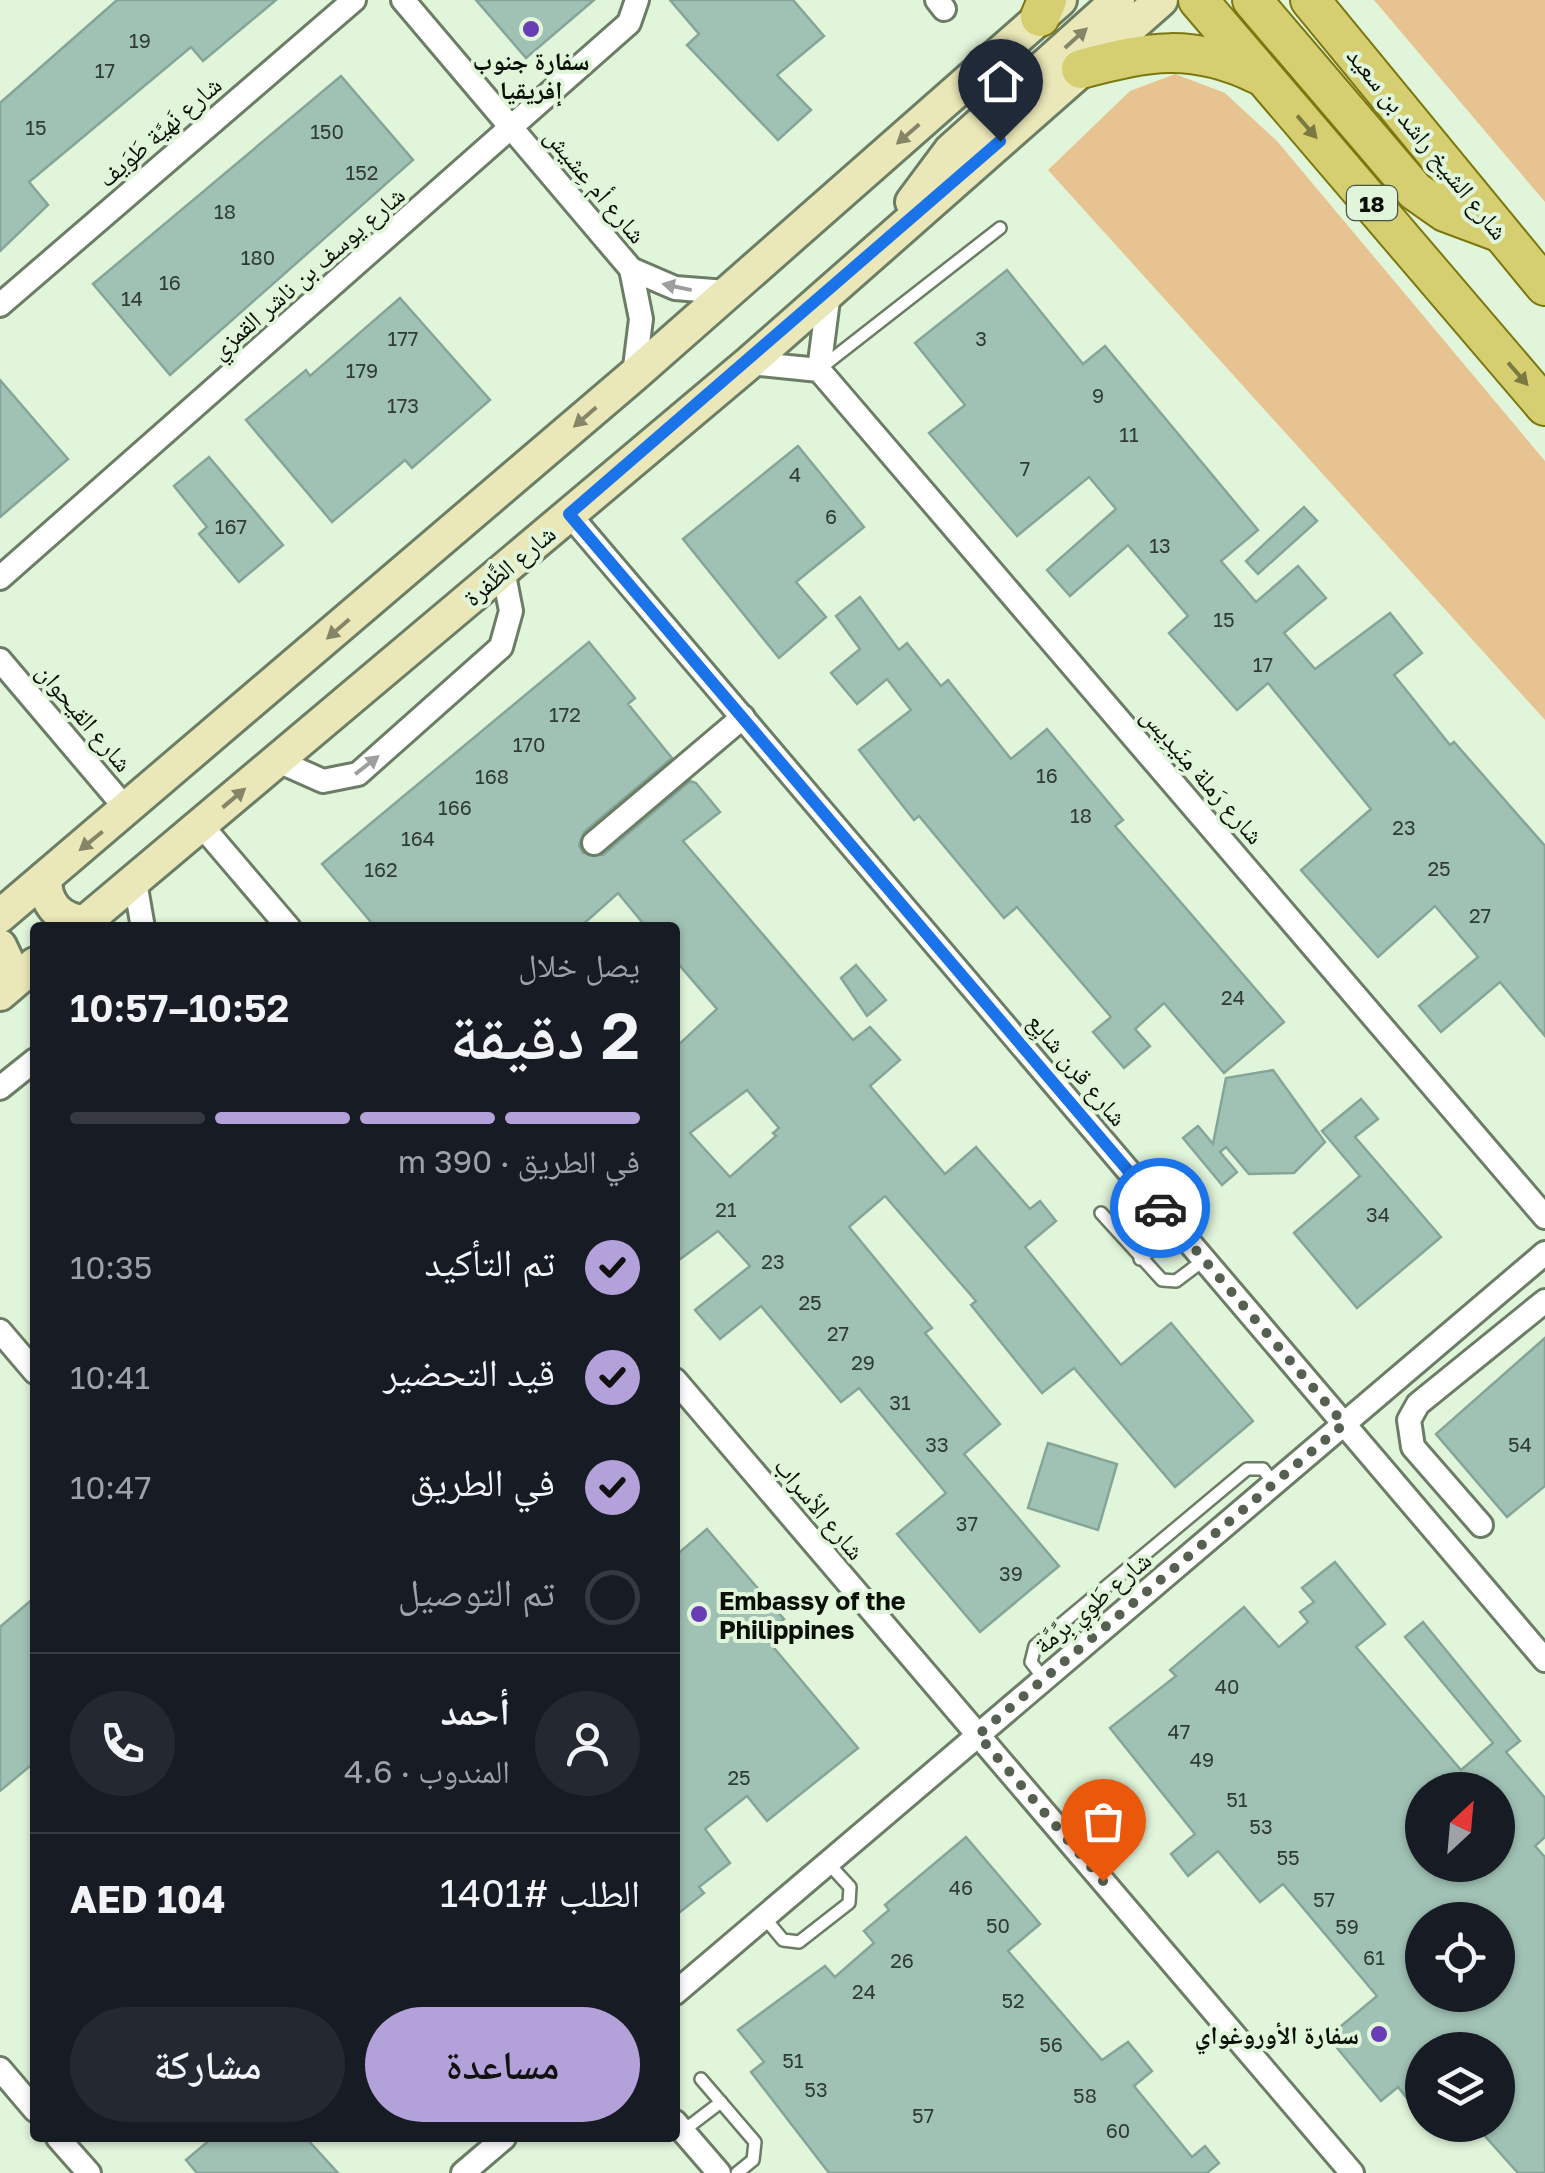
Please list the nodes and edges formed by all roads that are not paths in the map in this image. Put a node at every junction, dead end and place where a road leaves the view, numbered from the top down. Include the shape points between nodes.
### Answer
1 (354, 0) edge
2 (403, 0) edge
3 (637, 0) edge
4 (1118, 0) edge
5 (1161, 0) edge
6 (1198, 0) edge
7 (1252, 0) edge
8 (1310, 0) edge
9 (1049, 6) edge
10 (1339, 18) edge
11 (1081, 70) junction
12 (1265, 78) junction
13 (512, 129) junction
14 (1000, 228) dead end
15 (1499, 232) junction
16 (893, 237) junction
17 (631, 268) junction
18 (1545, 286) edge
19 (726, 292) junction
20 (829, 292) junction
21 (0, 305) edge
22 (749, 363) junction
23 (818, 370) junction
24 (634, 375) junction
25 (1545, 406) edge
26 (569, 514) junction
27 (503, 570) junction
28 (0, 578) edge
29 (0, 660) edge
30 (742, 718) junction
31 (278, 761) junction
32 (128, 810) junction
33 (202, 826) junction
34 (594, 844) dead end
35 (45, 878) junction
36 (135, 882) junction
37 (0, 916) edge
38 (74, 922) edge
39 (85, 922) edge
40 (142, 922) edge
41 (284, 922) edge
42 (0, 946) edge
43 (30, 968) edge
44 (4, 990) edge
45 (30, 1064) edge
46 (0, 1088) edge
47 (1101, 1214) dead end
48 (1545, 1217) edge
49 (1178, 1229) junction
50 (1545, 1253) edge
51 (1140, 1259) junction
52 (1204, 1260) junction
53 (1545, 1301) edge
54 (1456, 1328) junction
55 (0, 1331) edge
56 (1478, 1354) junction
57 (30, 1366) edge
58 (680, 1386) edge
59 (1344, 1424) junction
60 (1481, 1525) dead end
61 (1545, 1660) edge
62 (978, 1735) junction
63 (828, 1862) junction
64 (764, 1917) junction
65 (680, 1988) edge
66 (0, 2069) edge
67 (701, 2079) dead end
68 (721, 2102) junction
69 (30, 2104) edge
70 (680, 2126) edge
71 (680, 2128) edge
72 (61, 2142) edge
73 (499, 2142) edge
74 (88, 2173) edge
75 (463, 2173) edge
76 (719, 2173) edge
77 (737, 2173) edge
78 (1352, 2173) edge

1 - 21 street, شارع نَهيَّة طَوَيف
2 - 13 street, شارع أم عِشيش
3 - 13 street, شارع يوسف بن ناشر القمزي via 629,23
16 -> 4 main road via 950,151
5 - 11 main road, شارع الظَّفرة
6 - 12 main road, 18
7 - 15 main road via 1414,190 1445,212
8 - 10 main road, شارع الشيخ راشد بن سعيد
9 -> 19 main road
10 - 15 main road, شارع الشيخ راشد بن سعيد
11 - 12 main road via 1181,52 1232,62
11 - 16 main road, شارع الظَّفرة
12 -> 25 main road, 18
13 - 17 street, شارع أم عِشيش
13 - 28 street, شارع يوسف بن ناشر القمزي
14 - 23 lane
15 - 18 main road, شارع الشيخ راشد بن سعيد
16 - 20 main road, شارع الظَّفرة
19 -> 17 street, شارع أم عِشيش via 675,288
17 - 24 street, شارع أم عِشيش via 642,319
19 - 24 main road
20 - 22 main road, شارع الظَّفرة
20 - 23 street
22 - 23 street
22 - 26 main road, شارع الظَّفرة
23 - 48 street, شارع رَملة مِنَيدِيس
24 -> 32 main road
26 - 27 main road, شارع الظَّفرة
26 - 30 street, شارع قرن شايِع
27 - 31 main road, شارع الظَّفرة
31 -> 27 street via 324,781 358,774 500,647 511,610
29 - 32 street, شارع القيحوان
30 - 34 street
30 - 49 street, شارع قرن شايِع
33 -> 31 main road, شارع الظَّفرة
32 -> 35 main road
33 - 36 main road, شارع الظَّفرة
33 - 41 street
35 - 37 main road
35 - 38 main road via 54,910
36 - 39 main road, شارع الظَّفرة
36 - 40 street
42 - 44 main road via 9,965
43 - 44 main road
45 - 46 street
47 - 51 lane
49 - 51 lane
49 - 52 street, شارع قرن شايِع
50 - 54 street, شارع طَوِي بِرِّمَّة
51 - 52 lane via 1169,1282
52 - 59 street, شارع قرن شايِع
53 - 56 street
54 - 56 street
54 - 59 street, شارع طَوِي بِرِّمَّة
55 - 57 street
56 - 60 street via 1418,1404 1408,1429 1413,1447
58 - 62 street, شارع الأسراب
59 - 61 street, شارع قرن شايِع
59 - 62 street, شارع طَوِي بِرِّمَّة
62 - 63 street, شارع طَوِي بِرِّمَّة
62 - 78 street, شارع الأسراب
63 - 64 street, شارع طَوِي بِرِّمَّة
63 - 64 lane via 850,1887 849,1903 799,1942 783,1940
64 - 65 street, شارع طَوِي بِرِّمَّة
66 - 69 street
67 - 68 lane
68 - 70 lane
68 - 77 lane via 757,2148 754,2160
71 - 76 street
72 - 74 street
73 - 75 street

